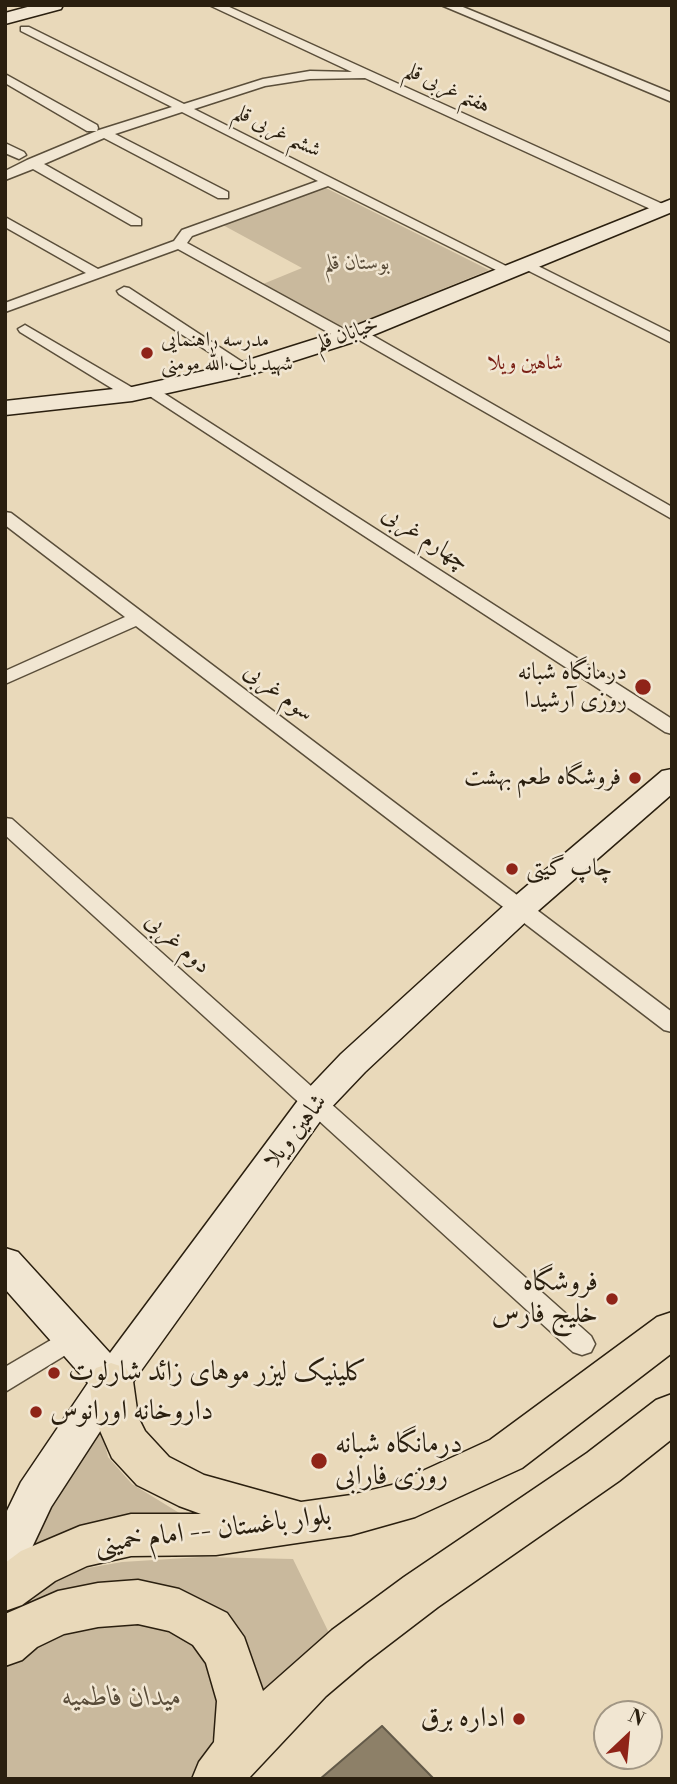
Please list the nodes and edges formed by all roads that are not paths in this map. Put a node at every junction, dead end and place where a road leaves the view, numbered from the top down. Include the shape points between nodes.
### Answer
1 (20, 5) edge
2 (55, 5) edge
3 (215, 5) edge
4 (447, 5) edge
5 (5, 9) edge
6 (5, 19) edge
7 (25, 29) dead end
8 (334, 60) junction
9 (5, 78) edge
10 (386, 82) junction
11 (672, 98) edge
12 (178, 106) junction
13 (98, 130) junction
14 (5, 147) edge
15 (19, 155) junction
16 (5, 161) edge
17 (33, 163) junction
18 (5, 176) edge
19 (329, 181) junction
20 (223, 195) dead end
21 (667, 207) edge
22 (5, 221) edge
23 (136, 222) dead end
24 (179, 244) junction
25 (520, 269) junction
26 (97, 274) junction
27 (124, 291) dead end
28 (5, 308) edge
29 (25, 329) dead end
30 (352, 335) junction
31 (672, 339) edge
32 (245, 369) junction
33 (141, 392) junction
34 (5, 408) edge
35 (672, 513) edge
36 (5, 517) edge
37 (138, 618) junction
38 (5, 678) edge
39 (672, 728) edge
40 (672, 778) edge
41 (5, 824) edge
42 (520, 909) junction
43 (672, 1024) edge
44 (314, 1104) junction
45 (5, 1263) edge
46 (672, 1329) edge
47 (73, 1338) junction
48 (582, 1343) dead end
49 (5, 1381) edge
50 (111, 1381) junction
51 (672, 1413) edge
52 (303, 1522) junction
53 (5, 1560) edge
54 (5, 1590) edge
55 (5, 1644) edge
56 (228, 1765) edge

1 - 5 street
2 - 6 street
3 - 8 street, هفتم غربی قلم
4 - 11 street
7 - 12 street, ششم غربی قلم
8 - 10 street, هفتم غربی قلم
8 - 12 street
9 - 13 street
10 - 12 street via 346,75 285,78
10 - 21 street, هفتم غربی قلم
12 - 13 street
12 - 19 street, ششم غربی قلم
13 - 15 street
13 - 17 street
13 - 20 street
14 - 15 street
15 - 16 street
17 - 18 street
17 - 23 street
19 - 24 street via 187,233
19 - 25 street, ششم غربی قلم
21 - 25 street, خیابان قلم
22 - 26 street
24 - 26 street
24 - 30 street
25 - 30 street, خیابان قلم
25 - 31 street, ششم غربی قلم
26 - 28 street
27 - 32 street
29 - 33 street
30 - 32 street, خیابان قلم
30 - 35 street
32 - 33 street, خیابان قلم
33 - 34 street, خیابان قلم
33 - 39 street, چهارم غربی
36 - 37 street, سوم غربی
37 - 38 street
37 - 42 street, سوم غربی
40 - 42 street, شاهین ویلا
41 - 44 street, دوم غربی
42 - 43 street, سوم غربی
42 - 44 street, شاهین ویلا
44 - 48 street, دوم غربی
44 - 50 street, شاهین ویلا
45 - 47 street
46 - 52 main road, بلوار باغستان -- امام خمینی via 506,1454 399,1503
47 - 49 street
47 - 50 street
50 - 52 main road via 116,1417 128,1444 153,1471 195,1492
50 - 53 street, شاهین ویلا via 36,1495
51 - 56 main road via 603,1467 382,1620 309,1680
52 - 54 main road, بلوار باغستان -- امام خمینی via 216,1534 131,1535 80,1547 38,1566
55 - 56 main road via 20,1631 58,1613 98,1605 138,1602 179,1611 210,1629 227,1653 242,1702

